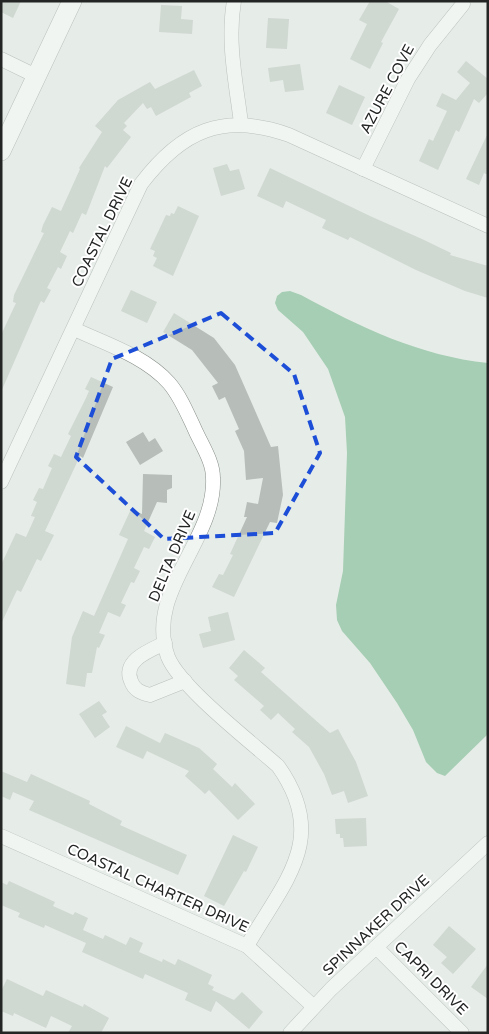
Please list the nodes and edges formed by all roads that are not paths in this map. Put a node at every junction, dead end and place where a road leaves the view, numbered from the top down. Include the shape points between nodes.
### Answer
1 (72, 1) edge
2 (234, 1) edge
3 (463, 4) dead end
4 (1, 59) edge
5 (36, 76) junction
6 (241, 124) junction
7 (1, 151) edge
8 (363, 169) junction
9 (488, 226) edge
10 (74, 329) junction
11 (1, 482) edge
12 (165, 643) junction
13 (184, 681) junction
14 (1, 836) edge
15 (488, 843) edge
16 (247, 946) junction
17 (376, 947) junction
18 (314, 1006) junction
19 (290, 1033) edge
20 (462, 1033) edge

1 - 5 street
2 - 6 street via 231,45
3 - 8 street, AZURE COVE via 430,44 408,79
4 - 5 street
5 - 7 street
6 - 8 street, COASTAL DRIVE via 267,127 289,135
6 - 10 street, COASTAL DRIVE via 200,132 156,164 141,184
8 - 9 street, COASTAL DRIVE
10 - 11 street, COASTAL DRIVE
10 - 12 street, DELTA DRIVE via 138,359 169,383 210,460 214,477 212,498 206,519 170,593 165,611
12 - 13 street, DELTA DRIVE via 172,665
12 - 13 street via 144,653 132,665 131,683 136,689 150,694
13 - 16 street, DELTA DRIVE via 278,766 297,802 302,824 296,862
14 - 16 street, COASTAL CHARTER DRIVE
15 - 17 street, SPINNAKER DRIVE
16 - 18 street, COASTAL CHARTER DRIVE
17 - 18 street, SPINNAKER DRIVE
17 - 20 street, CAPRI DRIVE
18 - 19 street, SPINNAKER DRIVE

